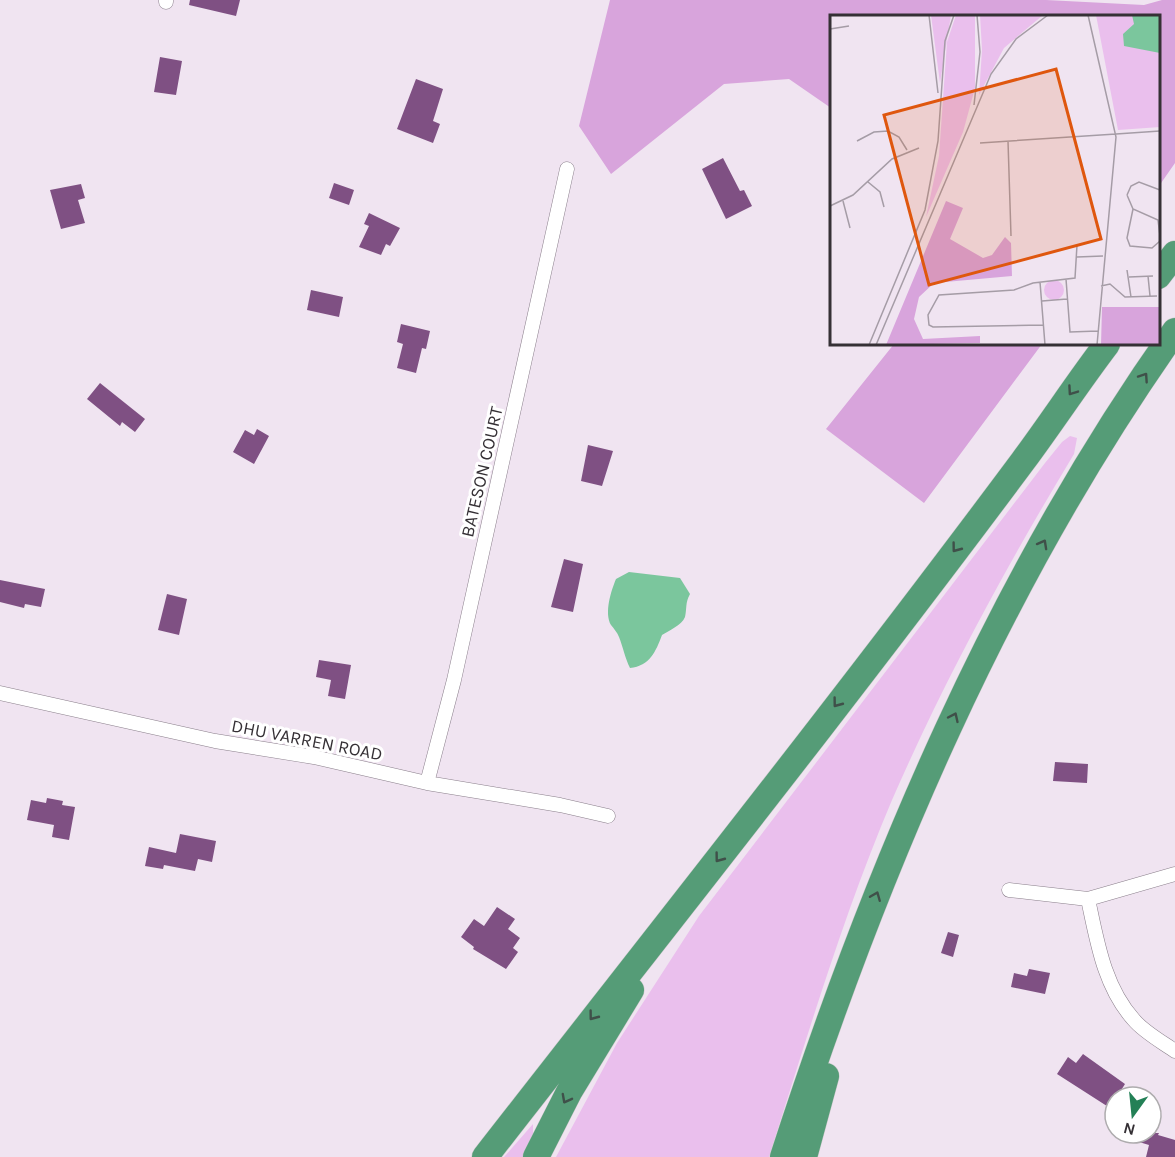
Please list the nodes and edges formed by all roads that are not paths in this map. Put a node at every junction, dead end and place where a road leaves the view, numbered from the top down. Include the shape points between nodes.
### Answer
1 (567, 169) dead end
2 (1175, 254) edge
3 (1160, 273) edge
4 (1175, 331) edge
5 (1106, 345) edge
6 (0, 693) edge
7 (427, 783) junction
8 (608, 816) dead end
9 (1175, 874) edge
10 (1009, 890) dead end
11 (1088, 899) junction
12 (683, 906) junction
13 (856, 951) junction
14 (1175, 1051) edge
15 (485, 1157) edge
16 (536, 1157) edge
17 (783, 1157) edge
18 (804, 1157) edge

1 - 7 street, BATESON COURT via 454,680
2 - 3 highway
13 -> 4 highway via 921,788 1017,590 1075,486
5 -> 12 highway via 1025,459
6 - 7 street, DHU VARREN ROAD
7 - 8 street, DHU VARREN ROAD
9 - 11 street
10 - 11 street
11 - 14 street via 1100,953 1115,994 1135,1022
12 -> 15 highway
12 -> 16 highway via 569,1092
13 - 17 highway via 823,1032
13 - 18 highway

